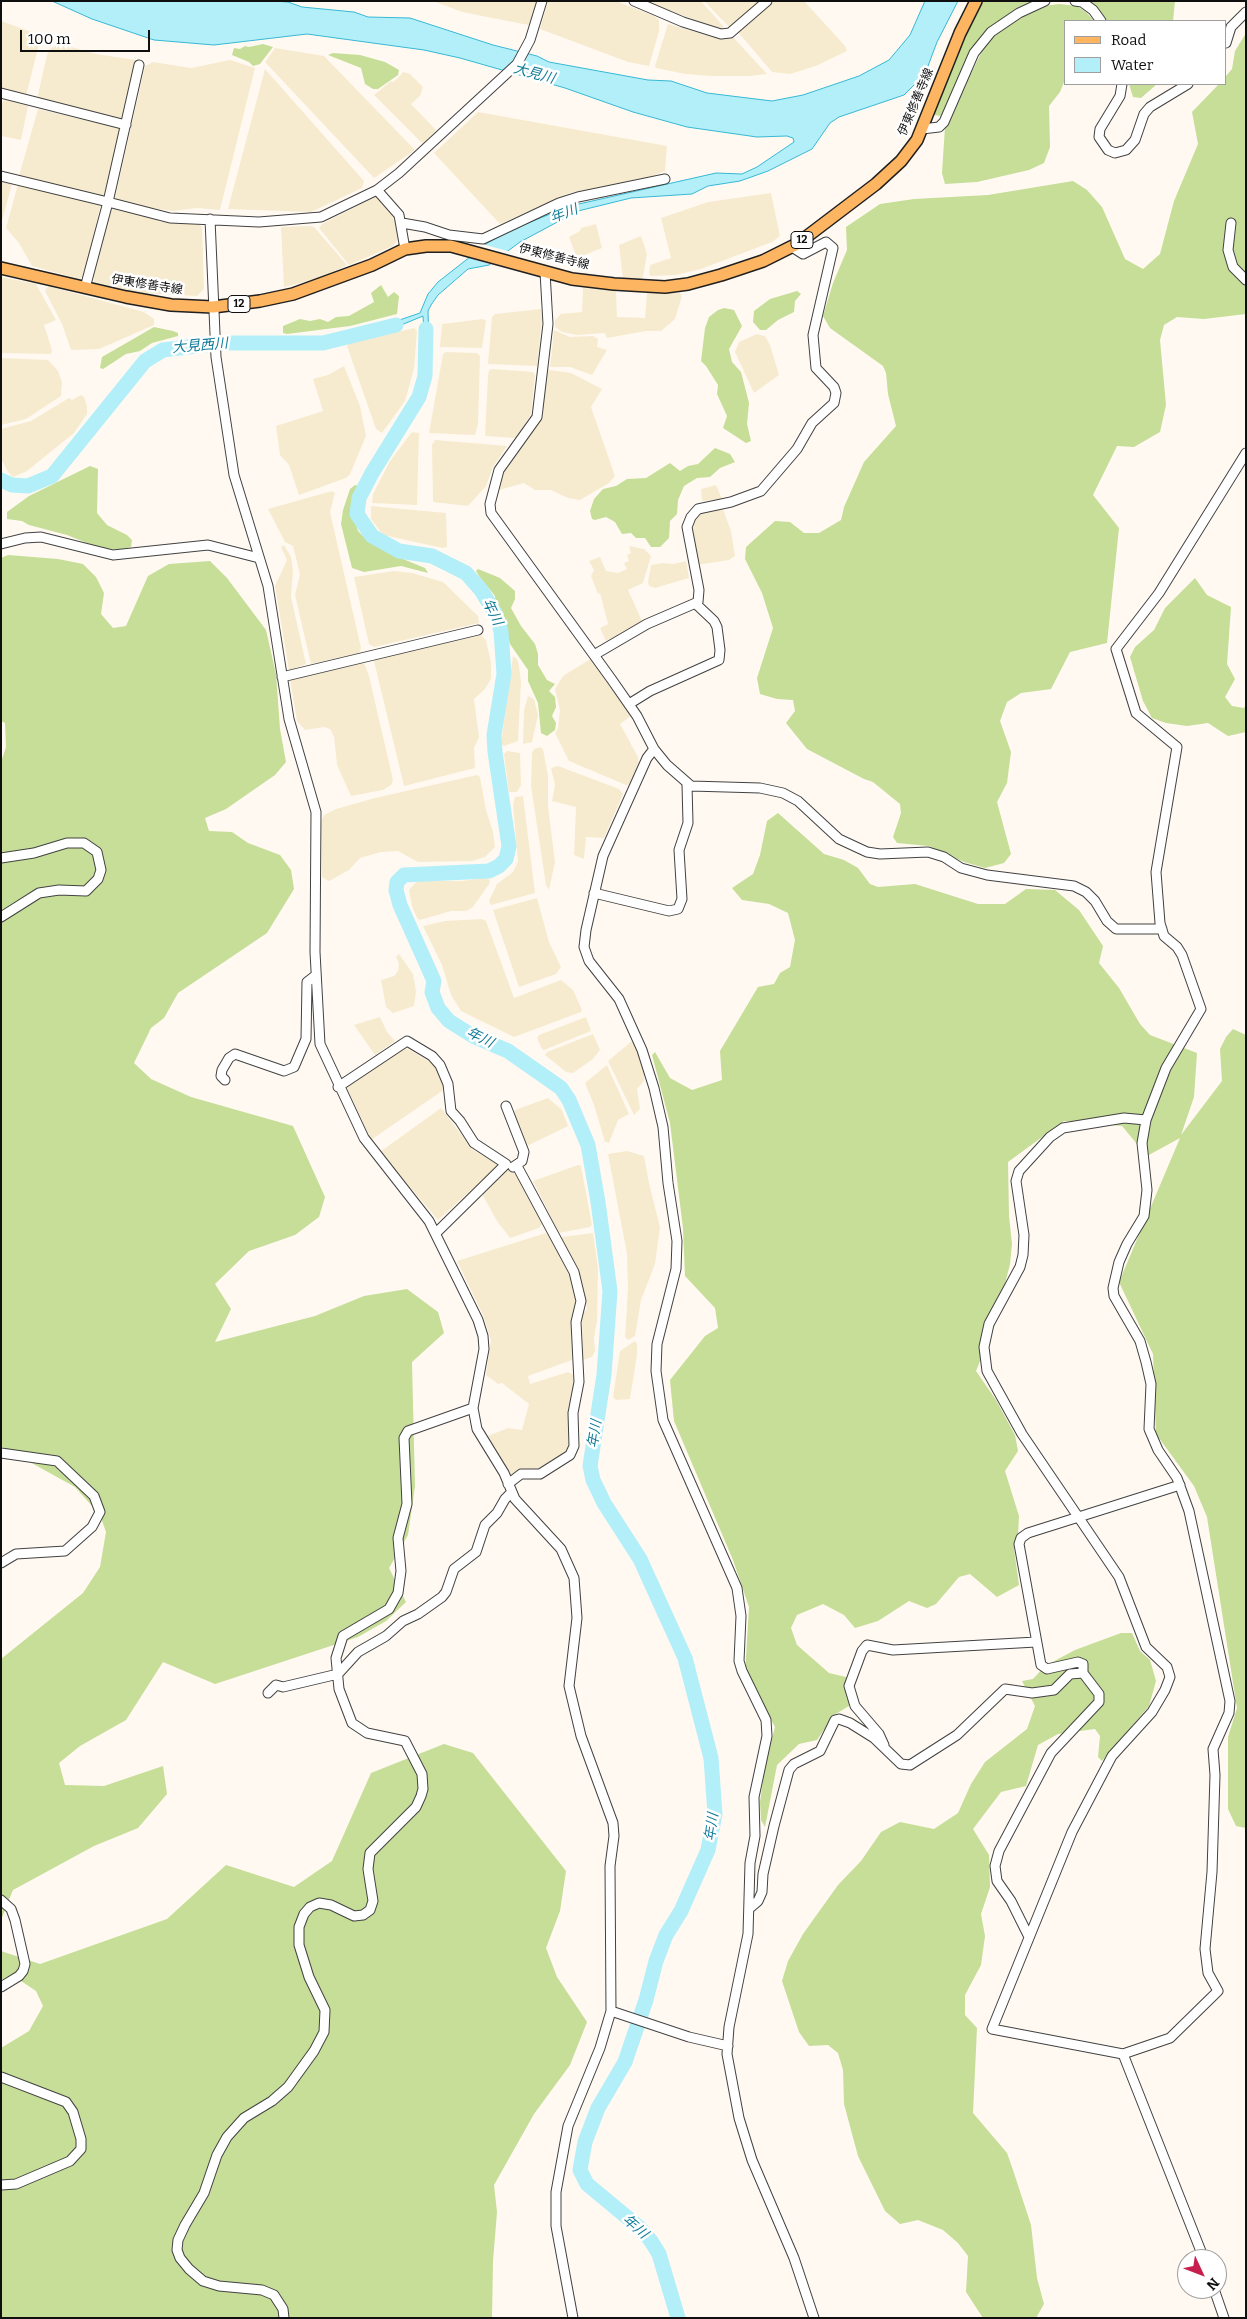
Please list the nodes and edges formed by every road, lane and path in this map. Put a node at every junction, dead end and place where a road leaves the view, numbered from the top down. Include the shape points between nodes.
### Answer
1 (542, 1) edge
2 (634, 1) edge
3 (767, 1) edge
4 (976, 1) edge
5 (1045, 1) edge
6 (1075, 1) edge
7 (1246, 12) edge
8 (1100, 20) edge
9 (1227, 40) edge
10 (139, 65) dead end
11 (1122, 85) edge
12 (1186, 85) edge
13 (1, 93) edge
14 (126, 125) junction
15 (922, 129) junction
16 (1, 176) edge
17 (665, 179) dead end
18 (377, 190) junction
19 (108, 202) junction
20 (210, 219) junction
21 (402, 223) junction
22 (1231, 223) dead end
23 (792, 246) junction
24 (405, 249) junction
25 (1, 268) edge
26 (545, 272) junction
27 (1246, 280) edge
28 (86, 288) junction
29 (212, 307) junction
30 (1246, 453) edge
31 (1, 544) edge
32 (260, 558) junction
33 (696, 604) junction
34 (478, 630) dead end
35 (594, 655) junction
36 (282, 677) junction
37 (629, 704) junction
38 (654, 749) junction
39 (687, 785) junction
40 (1, 858) edge
41 (594, 893) junction
42 (1, 917) edge
43 (1162, 929) junction
44 (316, 974) junction
45 (225, 1080) dead end
46 (338, 1087) junction
47 (506, 1106) dead end
48 (1146, 1120) junction
49 (506, 1164) junction
50 (517, 1166) junction
51 (436, 1234) junction
52 (473, 1408) junction
53 (1, 1453) edge
54 (1180, 1485) junction
55 (510, 1488) junction
56 (1079, 1516) junction
57 (1, 1563) edge
58 (1036, 1642) junction
59 (1083, 1673) junction
60 (336, 1675) junction
61 (268, 1693) dead end
62 (884, 1747) junction
63 (1, 1900) edge
64 (750, 1907) junction
65 (1029, 1936) junction
66 (1, 1987) edge
67 (611, 2011) junction
68 (728, 2046) junction
69 (1123, 2054) junction
70 (1, 2077) edge
71 (1, 2185) edge
72 (1200, 2249) edge
73 (1217, 2299) edge
74 (284, 2318) edge
75 (573, 2318) edge
76 (814, 2318) edge
77 (1224, 2318) edge

1 - 18 street via 530,40 517,64
2 - 3 street via 682,22 721,34 730,33
4 - 15 main road, 伊東修善寺線 / 12
5 - 15 street via 991,32 974,53 944,122 939,127
6 - 8 street via 1093,10
7 - 9 street via 1231,27
10 - 14 street
11 - 12 street via 1118,102 1100,128 1099,137 1108,150 1115,153 1126,150 1135,140 1144,114 1150,107
13 - 14 street
14 - 19 street
15 - 23 main road, 伊東修善寺線 / 12 via 901,161
16 - 19 street
17 - 21 street via 559,203 483,239 449,235
18 - 20 street via 339,210 309,220 259,222
18 - 21 street
19 - 20 street via 170,218
19 - 28 street
20 - 29 street
21 - 24 street
22 - 27 street via 1228,250 1233,267
23 - 26 main road, 伊東修善寺線 / 12 via 763,261 672,286 614,284
23 - 33 street via 803,254 826,242 833,248 813,334 819,373 834,387 836,398 812,423 797,449 761,491 732,502 698,509 691,516 687,527 699,590
24 - 26 main road, 伊東修善寺線 / 12 via 440,245 470,250
24 - 29 main road, 伊東修善寺線 / 12 via 372,265 293,294
25 - 28 main road, 伊東修善寺線 / 12
26 - 35 street via 548,324 537,417 499,470 490,504 491,513
28 - 29 main road, 伊東修善寺線 / 12 via 171,305
29 - 32 street via 216,358 234,475
30 - 43 street via 1158,594 1116,649 1136,713 1177,747 1156,872
31 - 32 street via 41,537 113,555 208,546
32 - 36 street via 268,586
33 - 35 street via 647,624
33 - 37 street via 717,627 719,660 658,687
34 - 36 street
35 - 37 street
36 - 44 street via 289,719 316,812
37 - 38 street
38 - 39 street
38 - 41 street via 612,833
39 - 41 street via 688,823 679,850 682,899 678,909 669,911
39 - 43 street via 766,789 783,793 798,801 839,839 860,850 880,854 928,852 979,874 1068,884 1086,892 1116,929
40 - 42 street via 34,853 66,843 84,843 97,852 101,870 98,879 86,891 39,893
41 - 64 street via 584,947 589,961 618,999 642,1050 663,1127 677,1241 676,1268 658,1344 656,1371 663,1420 737,1588 741,1616 739,1661 766,1720 767,1736 754,1797
43 - 48 street via 1164,936 1182,955 1200,1009 1166,1068
44 - 45 street via 307,982 306,1039 294,1067 284,1071 235,1054 222,1070 221,1076
44 - 46 street via 320,1044
46 - 49 street via 407,1041 432,1056 440,1065 448,1084 451,1111 474,1143
46 - 51 street via 364,1138 424,1213
47 - 50 street via 524,1152
48 - 54 street via 1142,1143 1147,1190 1144,1216 1119,1262 1113,1288 1114,1296 1140,1341 1146,1362 1151,1384 1150,1435
48 - 56 street via 1124,1118 1068,1126 1056,1132 1018,1171 1016,1181 1024,1235 1023,1255 986,1335 984,1364 987,1371 1026,1442
49 - 50 street
49 - 51 street
50 - 55 street via 574,1272 581,1301 576,1314 579,1382 573,1413 574,1446 570,1455 540,1474 522,1474
51 - 52 street via 483,1336
52 - 55 street via 477,1429
52 - 60 street via 408,1431 404,1438 407,1504 398,1538 401,1571 398,1593 389,1609 343,1636 336,1658
53 - 57 street via 57,1462 94,1496 100,1512 92,1527 66,1551 16,1554
54 - 56 street
54 - 69 street via 1189,1511 1230,1701 1229,1713 1213,1749 1216,1775 1205,1949 1208,1974 1218,1991 1170,2038
55 - 60 street via 497,1513 485,1525 476,1552 454,1570 442,1597 358,1652
55 - 67 street via 524,1509 561,1549 574,1578 577,1618 569,1686 581,1736 613,1823 610,1866
56 - 58 street via 1028,1533 1018,1544
56 - 65 street via 1119,1577 1146,1647 1168,1667 1170,1676 1152,1712 1112,1756 1072,1832
58 - 59 street via 1041,1665 1047,1669 1078,1662 1083,1664
58 - 62 street via 893,1650 868,1645 862,1651 849,1686 855,1706 879,1734
59 - 62 street via 1070,1674 1054,1690 1032,1693 1005,1689 957,1735 910,1765 901,1764
59 - 65 street via 1099,1694 1098,1702 1051,1753 999,1851 995,1866 997,1881
60 - 61 street via 276,1685
60 - 74 street via 348,1713 357,1727 373,1734 405,1740 422,1774 422,1796 411,1812 370,1853 368,1869 373,1901 370,1910 354,1916 319,1903 304,1914 299,1927 299,1944 309,1977 325,2010 324,2032 288,2087 272,2102 244,2118 227,2137 204,2193 178,2240 180,2258 203,2281 219,2286 262,2290 274,2295 283,2309
62 - 64 street via 838,1719 820,1751 794,1764 784,1782 763,1874 762,1892
63 - 66 street via 13,1914 25,1964 19,1976
64 - 68 street
65 - 69 street via 992,2029
67 - 68 street via 689,2037
67 - 75 street via 597,2056 568,2126 556,2192 556,2226
68 - 76 street via 739,2118 752,2160 794,2258
69 - 72 street
70 - 71 street via 66,2102 73,2112 81,2140 80,2149 70,2161 16,2184
73 - 77 street

